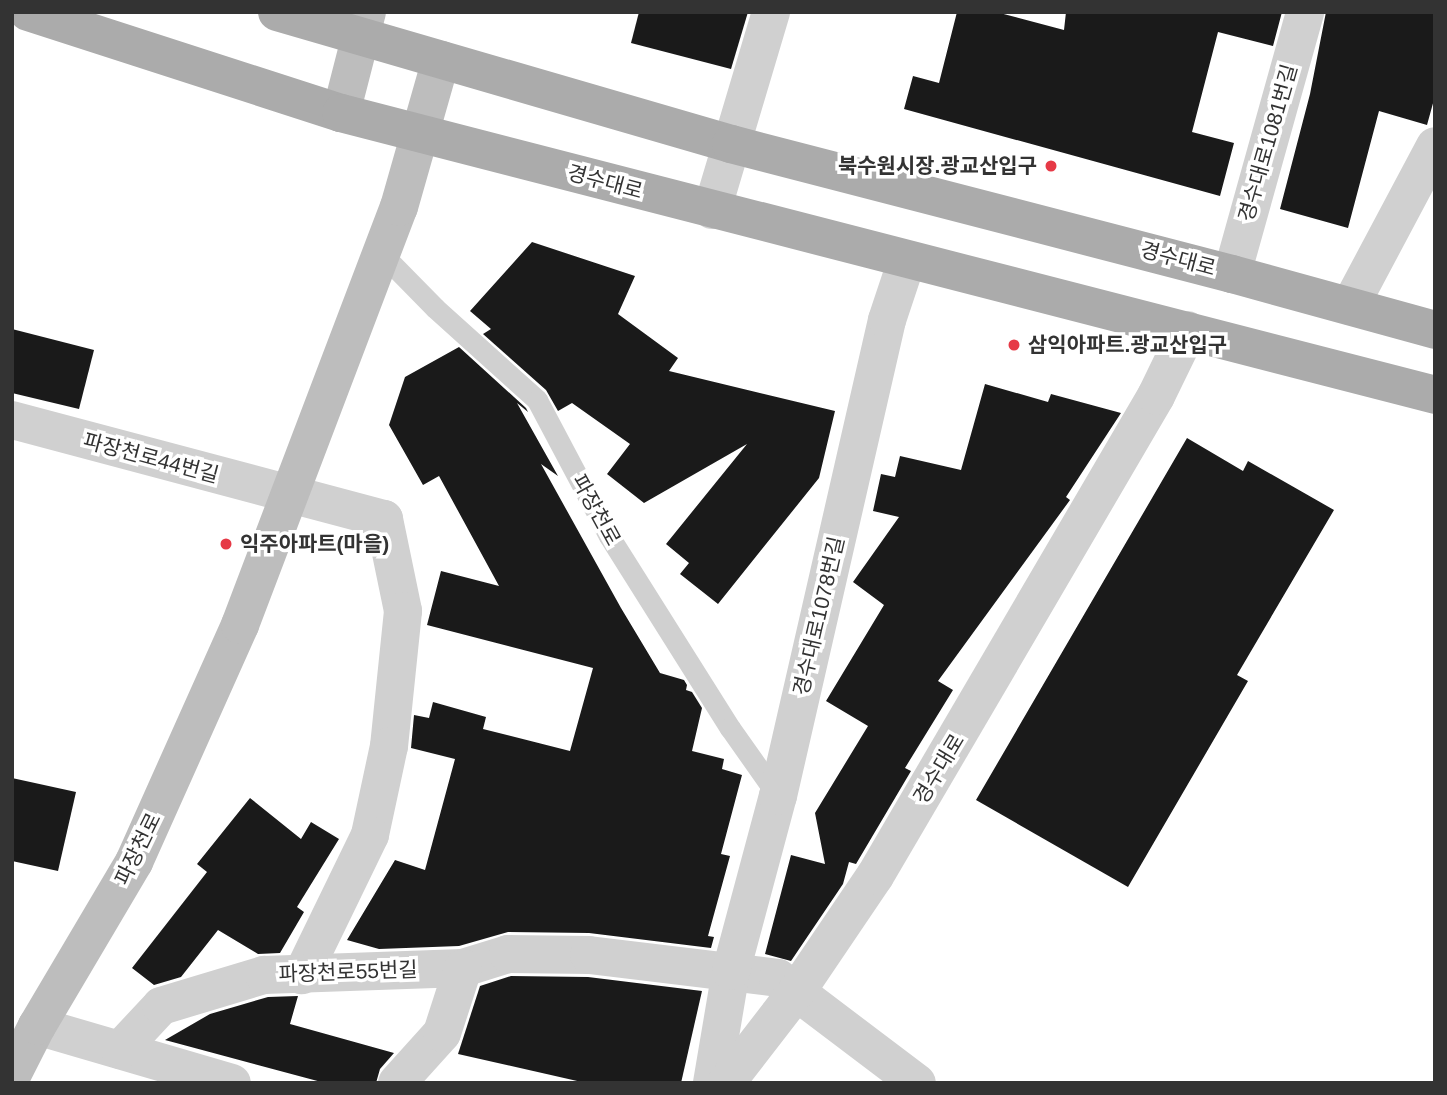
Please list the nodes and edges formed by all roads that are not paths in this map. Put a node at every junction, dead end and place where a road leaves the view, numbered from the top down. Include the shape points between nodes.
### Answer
1 (28, 12) edge
2 (278, 12) edge
3 (771, 12) edge
4 (1305, 12) edge
5 (364, 24) edge
6 (441, 60) junction
7 (341, 113) junction
8 (419, 133) junction
9 (731, 144) junction
10 (1435, 146) edge
11 (712, 210) junction
12 (381, 253) junction
13 (907, 260) junction
14 (1232, 274) junction
15 (1350, 306) junction
16 (1188, 330) junction
17 (1435, 330) edge
18 (1435, 395) edge
19 (12, 420) edge
20 (290, 495) junction
21 (778, 796) junction
22 (463, 968) junction
23 (731, 971) junction
24 (302, 975) junction
25 (797, 991) junction
26 (37, 1026) junction
27 (120, 1050) junction
28 (12, 1075) edge
29 (232, 1083) edge
30 (397, 1083) edge
31 (712, 1083) edge
32 (726, 1083) edge
33 (917, 1083) edge

1 - 7 main road, 경수대로
2 - 5 main road, 경수대로
3 - 9 street
4 - 14 street, 경수대로1081번길
5 - 6 main road, 경수대로
5 - 7 street
6 - 8 street, 파장천로
6 - 9 main road, 경수대로
7 - 8 main road, 경수대로
8 - 11 main road, 경수대로
8 - 12 street, 파장천로
9 - 11 street
9 - 14 main road, 경수대로
10 - 15 street
11 - 13 main road, 경수대로
12 - 20 street, 파장천로
12 - 21 lane, 파장천로 via 537,400 609,536
13 - 16 main road, 경수대로
13 - 21 street, 경수대로1078번길 via 887,320
14 - 15 main road, 경수대로
15 - 17 main road, 경수대로
16 - 18 main road, 경수대로
16 - 25 street, 경수대로 via 1156,396 963,728 875,876
19 - 20 street, 파장천로44번길
20 - 24 street via 384,519 403,611 391,733 370,835
20 - 26 street, 파장천로 via 240,625 134,862
21 - 23 street, 경수대로1078번길
22 - 23 street via 508,954 589,955
22 - 24 street, 파장천로55번길
22 - 30 street via 442,1033
23 - 25 street via 778,978
23 - 31 street, 경수대로1078번길
24 - 27 street, 파장천로55번길 via 264,975 161,1006
25 - 32 street, 경수대로
25 - 33 street
26 - 27 street
26 - 28 street, 파장천로
27 - 29 street

